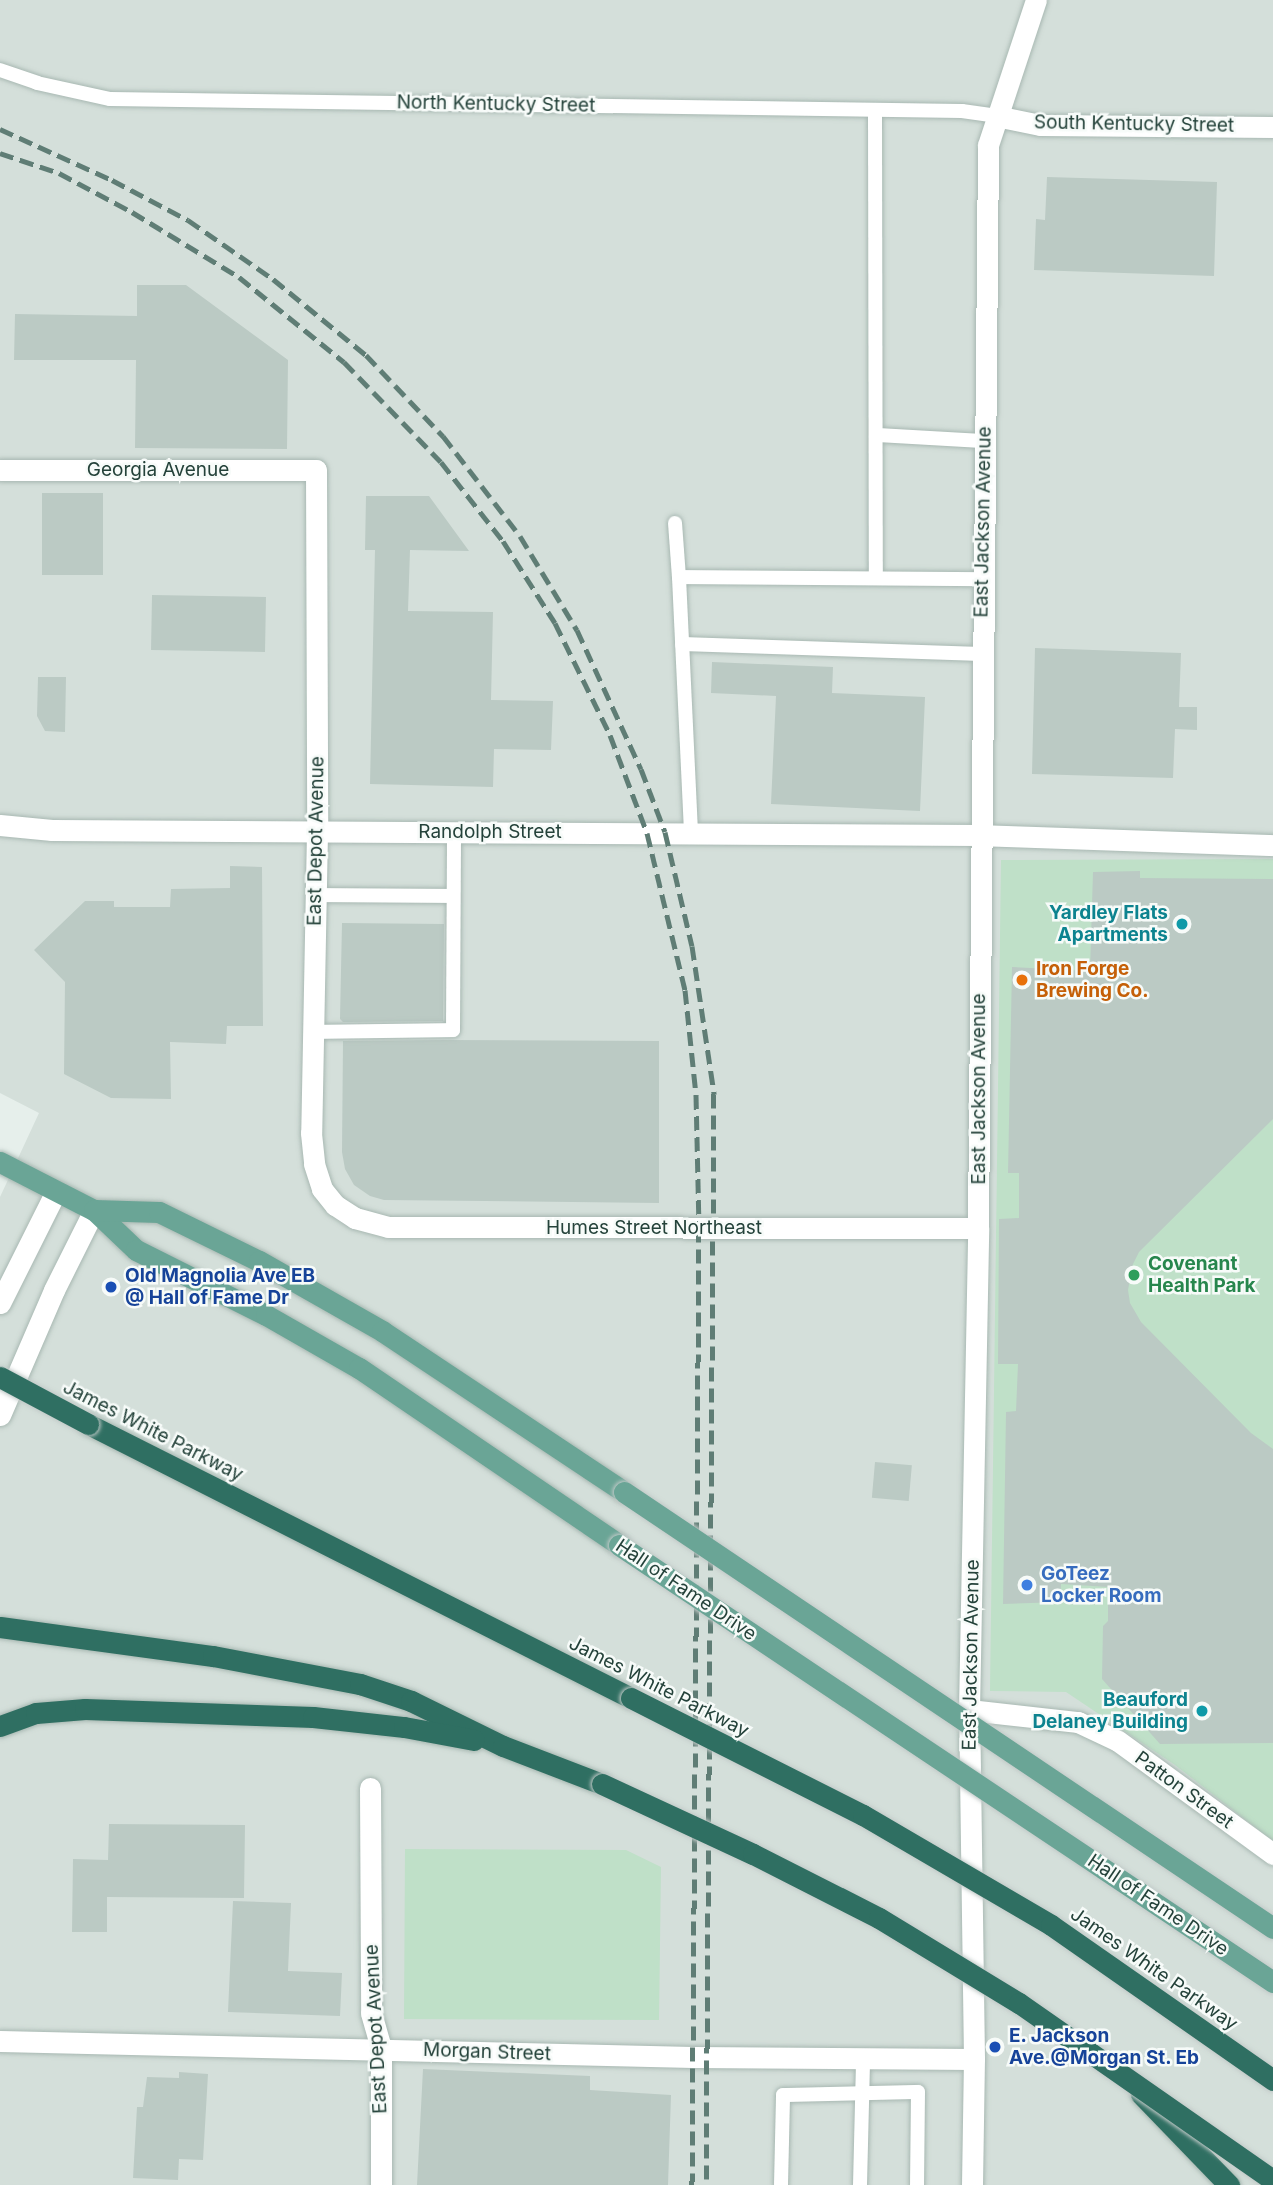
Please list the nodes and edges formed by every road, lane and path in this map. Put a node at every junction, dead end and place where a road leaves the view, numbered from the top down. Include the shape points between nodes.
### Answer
1 (1036, 0) edge
2 (0, 70) edge
3 (875, 110) junction
4 (996, 116) junction
5 (1273, 127) edge
6 (876, 435) junction
7 (984, 441) junction
8 (0, 470) edge
9 (316, 470) joint
10 (675, 523) dead end
11 (679, 577) junction
12 (876, 578) junction
13 (983, 579) junction
14 (682, 643) junction
15 (982, 654) junction
16 (0, 825) edge
17 (317, 832) junction
18 (454, 832) junction
19 (691, 832) junction
20 (980, 835) junction
21 (1273, 845) edge
22 (316, 895) junction
23 (452, 896) junction
24 (314, 1032) junction
25 (0, 1162) edge
26 (56, 1191) junction
27 (335, 1205) joint
28 (94, 1210) junction
29 (978, 1228) junction
30 (0, 1303) edge
31 (0, 1377) edge
32 (0, 1415) edge
33 (0, 1627) edge
34 (970, 1710) junction
35 (0, 1726) edge
36 (503, 1746) junction
37 (369, 1788) dead end
38 (1273, 1854) edge
39 (1273, 1928) edge
40 (1273, 1982) edge
41 (0, 2041) edge
42 (381, 2049) junction
43 (863, 2058) junction
44 (974, 2059) junction
45 (1127, 2080) junction
46 (1273, 2080) edge
47 (862, 2093) junction
48 (1273, 2180) edge
49 (381, 2185) edge
50 (781, 2185) edge
51 (860, 2185) edge
52 (917, 2185) edge
53 (972, 2185) edge
54 (1228, 2185) edge

1 - 4 street, East Jackson Avenue
2 - 3 lane, North Kentucky Street via 110,99
3 - 4 lane, North Kentucky Street
3 - 6 lane
4 - 5 street, South Kentucky Street via 1040,125
4 - 7 street, East Jackson Avenue via 988,145
6 - 7 lane
6 - 12 lane
7 - 13 street, East Jackson Avenue
8 - 9 street, Georgia Avenue
9 - 17 street, East Depot Avenue
10 - 11 lane
11 - 12 lane
11 - 14 lane
12 - 13 lane
13 - 15 street, East Jackson Avenue
14 - 15 lane
14 - 19 lane
15 - 20 street, East Jackson Avenue
16 - 17 street, Randolph Street via 52,830
17 - 18 street, Randolph Street
17 - 22 street, East Depot Avenue
18 - 19 street, Randolph Street
18 - 23 lane
19 - 20 street, Randolph Street
20 - 21 street, Randolph Street
20 - 29 street, East Jackson Avenue
22 - 23 lane
22 - 24 street, East Depot Avenue
23 - 24 lane via 453,1030
24 - 27 street, East Depot Avenue via 314,1164 322,1189
25 - 26 main road, Hall of Fame Drive
26 - 28 main road, Hall of Fame Drive
26 - 30 street
27 - 29 street, Humes Street Northeast via 355,1218 388,1227
28 - 32 street
28 - 39 main road, Hall of Fame Drive, bridge via 159,1212 259,1261 382,1331
28 - 40 main road, Hall of Fame Drive, bridge via 135,1250 266,1315 359,1368
29 - 34 street, East Jackson Avenue
31 - 46 highway, James White Parkway, bridge via 863,1815 1040,1918
33 - 36 highway via 212,1656 360,1684 411,1701
34 - 38 street, Patton Street via 1078,1722 1118,1741
34 - 44 street, East Jackson Avenue
35 - 36 highway via 36,1713 85,1710 313,1717 404,1727
36 - 45 highway, bridge via 602,1784 879,1918 1019,2003
37 - 42 street, East Depot Avenue via 371,2012
41 - 42 street, Morgan Street
42 - 43 street, Morgan Street
42 - 49 street, East Depot Avenue
43 - 44 street, Morgan Street
43 - 47 lane
44 - 53 street, East Jackson Avenue
45 - 48 highway, bridge
45 - 54 highway, bridge
47 - 50 lane via 783,2095
47 - 51 lane
47 - 52 lane via 918,2092

